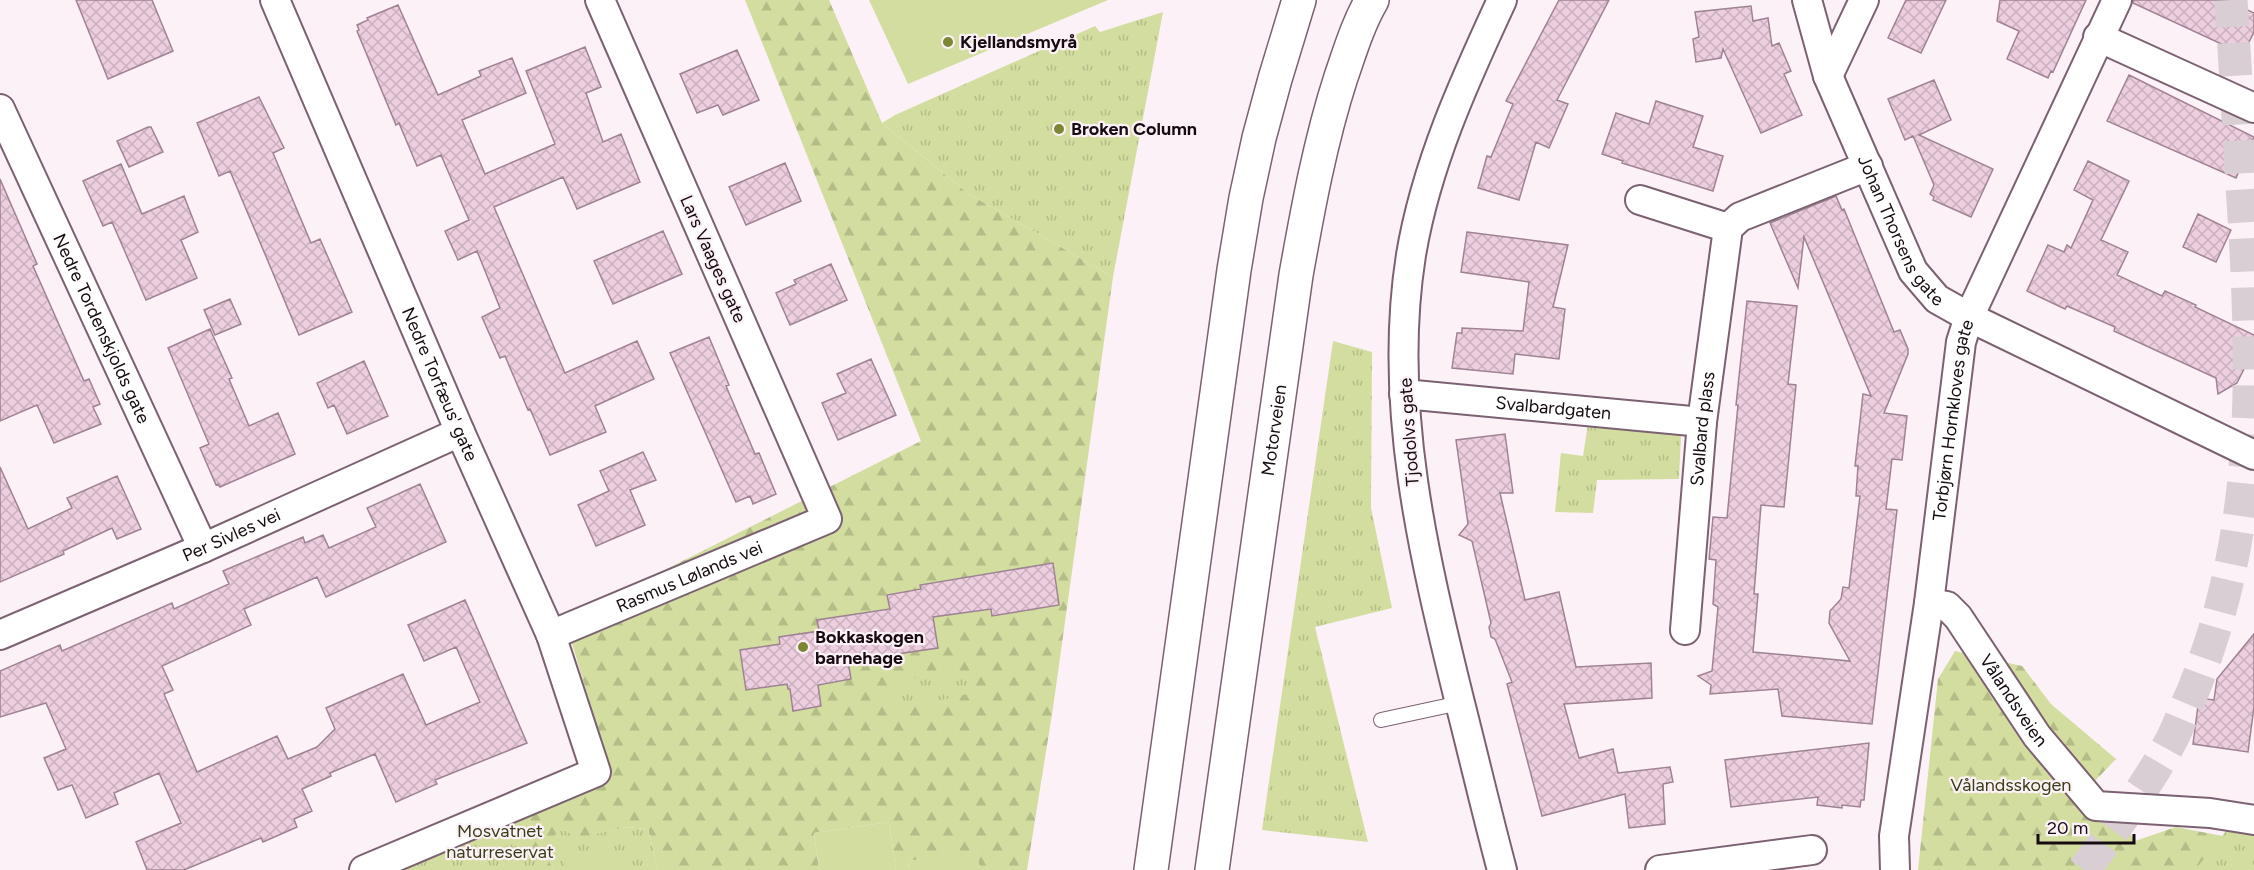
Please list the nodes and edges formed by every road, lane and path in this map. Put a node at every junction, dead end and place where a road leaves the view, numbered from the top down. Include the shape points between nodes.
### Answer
1 (275, 0) edge
2 (600, 0) edge
3 (1299, 0) edge
4 (1372, 0) edge
5 (1502, 0) edge
6 (1807, 0) edge
7 (1864, 0) edge
8 (2116, 0) edge
9 (2098, 37) junction
10 (1828, 76) junction
11 (2254, 108) edge
12 (0, 109) edge
13 (1868, 166) junction
14 (1640, 200) dead end
15 (1728, 228) junction
16 (1968, 317) junction
17 (1404, 394) junction
18 (1702, 423) junction
19 (460, 432) junction
20 (2254, 455) edge
21 (827, 519) joint
22 (203, 548) junction
23 (1929, 603) junction
24 (1685, 630) dead end
25 (0, 634) edge
26 (551, 635) junction
27 (1460, 703) junction
28 (1381, 720) dead end
29 (2254, 820) edge
30 (1812, 850) dead end
31 (364, 870) edge
32 (1151, 870) edge
33 (1212, 870) edge
34 (1502, 870) edge
35 (1660, 870) edge
36 (1895, 870) edge

1 - 19 street, Nedre Torfæus' gate
2 - 21 street, Lars Vaages gate
3 - 32 highway via 1246,198
4 - 33 highway, Motorveien via 1354,38 1337,90 1308,207
5 - 17 street, Tjodolvs gate via 1458,94 1430,172 1411,255 1404,325
6 - 10 street, Johan Thorsens gate
7 - 10 street
8 - 9 street, Torbjørn Hornkloves gate
9 - 11 street
9 - 16 street, Torbjørn Hornkloves gate
10 - 13 street, Johan Thorsens gate
12 - 22 street, Nedre Tordenskjolds gate
13 - 15 street via 1740,217
13 - 16 street, Johan Thorsens gate via 1913,271 1937,299
14 - 15 street
15 - 18 street, Svalbard plass
16 - 20 street, Johan Thorsens gate
16 - 23 street, Torbjørn Hornkloves gate via 1956,376
17 - 18 street, Svalbardgaten
17 - 27 street, Tjodolvs gate via 1414,498
18 - 24 street, Svalbard plass
19 - 22 street, Per Sivles vei
19 - 26 street, Nedre Torfæus' gate
21 - 26 street, Rasmus Lølands vei
22 - 25 street, Per Sivles vei
23 - 29 street, Vålandsveien via 1947,606 1958,616 2037,736 2096,806 2210,813
23 - 36 street, Torbjørn Hornkloves gate via 1894,836
26 - 31 street, Nedre Torfæus' gate via 596,772
27 - 28 lane
27 - 34 street, Tjodolvs gate
30 - 35 street

